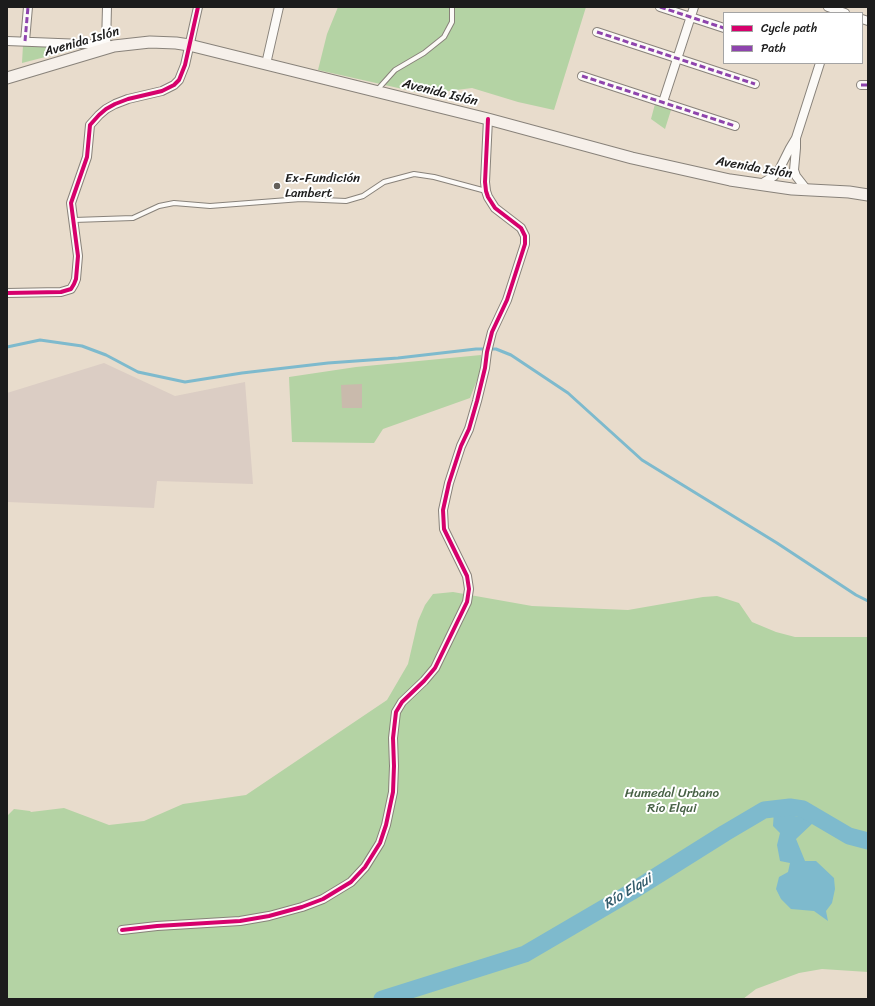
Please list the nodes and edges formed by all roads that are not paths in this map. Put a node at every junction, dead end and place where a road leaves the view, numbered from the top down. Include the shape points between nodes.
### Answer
1 (28, 7) edge
2 (107, 7) edge
3 (198, 7) edge
4 (279, 7) edge
5 (452, 7) edge
6 (660, 7) edge
7 (694, 7) edge
8 (828, 7) edge
9 (837, 10) edge
10 (691, 17) junction
11 (723, 28) edge
12 (597, 32) dead end
13 (7, 41) edge
14 (25, 41) junction
15 (110, 45) junction
16 (189, 45) junction
17 (677, 58) junction
18 (266, 64) junction
19 (820, 64) edge
20 (582, 76) dead end
21 (7, 78) edge
22 (755, 84) dead end
23 (376, 91) junction
24 (663, 102) junction
25 (488, 119) junction
26 (735, 126) dead end
27 (796, 138) junction
28 (761, 184) junction
29 (807, 190) junction
30 (486, 191) junction
31 (868, 195) edge
32 (74, 220) junction
33 (7, 293) edge
34 (122, 930) dead end

1 - 14 street
2 - 15 street
3 - 16 street
4 - 18 street
5 - 23 lane via 452,22 444,37 424,53 395,70
6 - 10 street
7 - 10 street
8 - 9 street
10 - 11 street
10 - 17 street
12 - 17 street
13 - 14 street
14 - 15 street
15 - 16 main road, Avenida Islón via 150,42
15 - 21 main road, Avenida Islón
16 - 18 main road, Avenida Islón
16 - 32 street via 183,72 174,85 162,91 115,104 90,125 87,156 71,203
17 - 22 street
17 - 24 street
18 - 23 main road, Avenida Islón
19 - 27 street
20 - 24 street
23 - 25 main road, Avenida Islón
24 - 26 street
25 - 28 main road, Avenida Islón via 632,158 730,180
25 - 30 street
27 - 28 street via 774,176
27 - 29 street via 794,170
28 - 29 main road, Avenida Islón
29 - 31 main road, Avenida Islón
30 - 32 lane via 414,174 384,182 363,196 346,202 301,199 210,206 174,203 159,206 133,218
30 - 34 street via 495,208 521,228 526,240 516,276 492,332 477,401 449,483 442,517 446,534 468,576 468,596 465,608 439,661 396,712 393,738 393,792 383,834 371,860 359,875 333,894 313,904 280,914 240,921
32 - 33 street via 78,256 76,279 71,289 62,292

